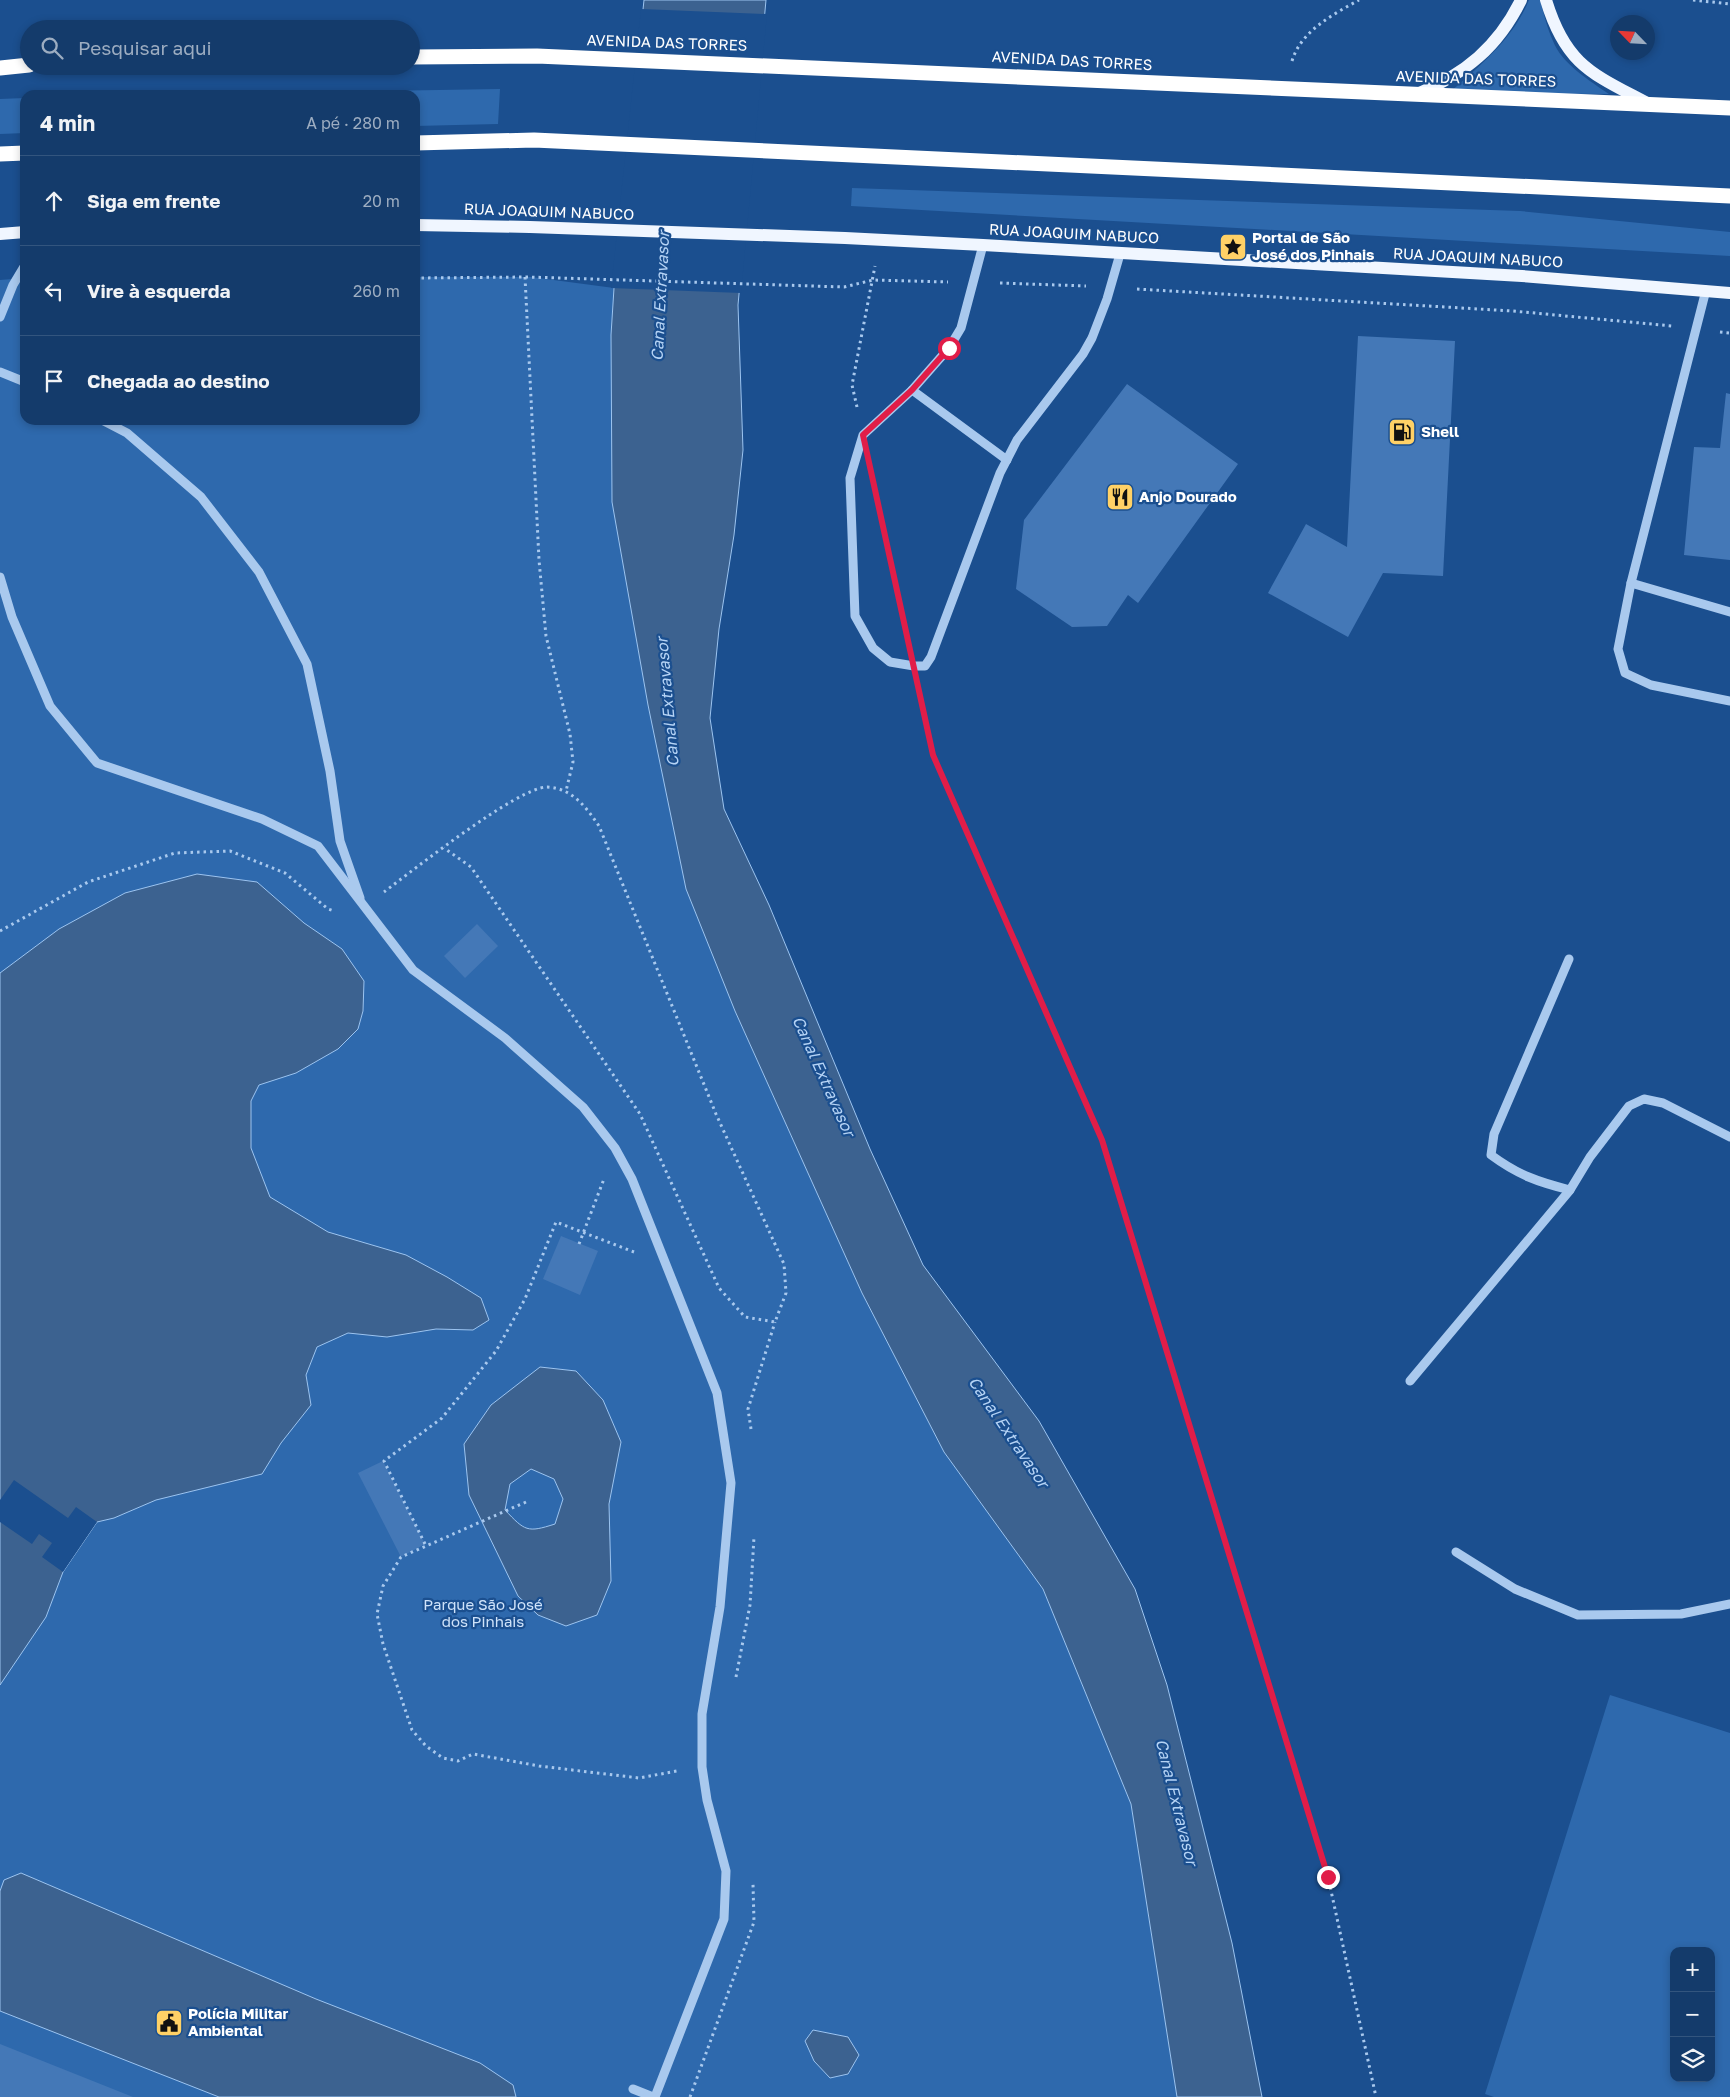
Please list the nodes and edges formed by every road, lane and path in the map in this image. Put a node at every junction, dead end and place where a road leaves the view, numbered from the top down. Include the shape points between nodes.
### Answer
1 (1359, 0) edge
2 (1522, 0) edge
3 (1546, 0) edge
4 (1693, 0) edge
5 (1730, 4) edge
6 (420, 57) edge
7 (20, 66) edge
8 (0, 68) edge
9 (1283, 88) junction
10 (1417, 94) junction
11 (1649, 104) junction
12 (1730, 108) edge
13 (420, 142) edge
14 (20, 153) edge
15 (0, 154) edge
16 (1730, 196) edge
17 (420, 225) edge
18 (20, 232) edge
19 (0, 234) edge
20 (880, 240) junction
21 (983, 245) junction
22 (1120, 254) junction
23 (20, 273) edge
24 (526, 277) junction
25 (420, 278) edge
26 (873, 280) junction
27 (973, 282) junction
28 (1111, 287) junction
29 (1706, 290) junction
30 (1730, 293) edge
31 (0, 317) edge
32 (1696, 328) junction
33 (1730, 333) edge
34 (0, 372) edge
35 (20, 380) edge
36 (912, 390) junction
37 (112, 425) edge
38 (863, 435) junction
39 (1007, 460) junction
40 (878, 502) dead end
41 (0, 577) edge
42 (1631, 583) junction
43 (1730, 612) edge
44 (914, 666) junction
45 (1730, 701) edge
46 (566, 791) junction
47 (444, 848) junction
48 (364, 907) junction
49 (0, 931) edge
50 (1569, 959) dead end
51 (1730, 1137) edge
52 (615, 1148) junction
53 (1570, 1190) junction
54 (584, 1233) junction
55 (579, 1244) dead end
56 (666, 1266) junction
57 (775, 1322) junction
58 (1410, 1381) dead end
59 (752, 1438) dead end
60 (526, 1502) dead end
61 (754, 1536) dead end
62 (425, 1544) dead end
63 (1456, 1552) dead end
64 (1730, 1604) edge
65 (735, 1682) dead end
66 (702, 1767) junction
67 (753, 1878) dead end
68 (633, 2089) dead end
69 (654, 2097) edge
70 (690, 2097) edge
71 (1376, 2097) edge

1 - 9 path via 1326,18 1296,47
2 - 10 main road via 1513,18 1477,60 1444,83
3 - 11 main road via 1562,41 1579,63
4 - 5 path
6 - 9 highway, AVENIDA DAS TORRES via 538,56
7 - 8 highway
9 - 10 highway, AVENIDA DAS TORRES
10 - 11 highway, AVENIDA DAS TORRES
11 - 12 highway, AVENIDA DAS TORRES
13 - 16 highway via 534,140
14 - 15 highway
17 - 20 main road, RUA JOAQUIM NABUCO
18 - 19 main road
20 - 21 main road, RUA JOAQUIM NABUCO
20 - 26 path
21 - 22 main road, RUA JOAQUIM NABUCO
21 - 27 street
22 - 28 street
22 - 29 main road, RUA JOAQUIM NABUCO via 1522,276
23 - 31 street
24 - 25 path
24 - 26 path via 844,287
24 - 46 path via 539,560 546,636 570,734 573,762
26 - 27 path
26 - 38 path via 852,385
27 - 28 path
27 - 36 street via 961,328 949,348
28 - 32 path via 1513,311
28 - 39 street via 1083,354 1017,440
29 - 30 main road, RUA JOAQUIM NABUCO
29 - 32 street
32 - 33 path
32 - 42 street
34 - 35 street
36 - 38 street
36 - 39 street
37 - 48 street via 127,433 201,497 259,572 307,664 330,771 340,841
38 - 44 street via 850,478 855,616 873,648 890,662
39 - 44 street via 931,658 925,666
40 - 44 path
41 - 48 street via 12,617 50,706 97,762 262,819 318,846
42 - 43 street
42 - 45 street via 1618,649 1624,673 1651,685
44 - 71 path via 933,755 1102,1140 1328,1877
46 - 47 path via 545,787 516,798
46 - 57 path via 586,806 599,826 716,1114 784,1264 786,1293
47 - 48 path
47 - 57 path via 471,867 640,1114 719,1288 745,1317
48 - 49 path via 349,914 328,909 286,872 230,851 175,853 88,882
48 - 52 street via 412,970 505,1038 583,1107
50 - 53 street via 1494,1134 1491,1155 1512,1171
51 - 53 street via 1663,1103 1644,1099 1629,1106 1590,1157
52 - 54 path
52 - 56 street via 632,1179
53 - 58 street
54 - 55 path
54 - 56 path
54 - 62 path via 556,1222 525,1299 496,1351 442,1418 384,1461
56 - 66 street via 717,1393 731,1483 720,1607 702,1714
57 - 59 path via 748,1409
60 - 66 path via 401,1557 383,1586 377,1614 383,1644 412,1730 442,1758 458,1761 473,1754 639,1778
61 - 65 path via 750,1605
63 - 64 street via 1514,1589 1578,1615 1680,1614
66 - 69 street via 707,1800 726,1871 724,1919
67 - 70 path via 754,1922
68 - 69 street

